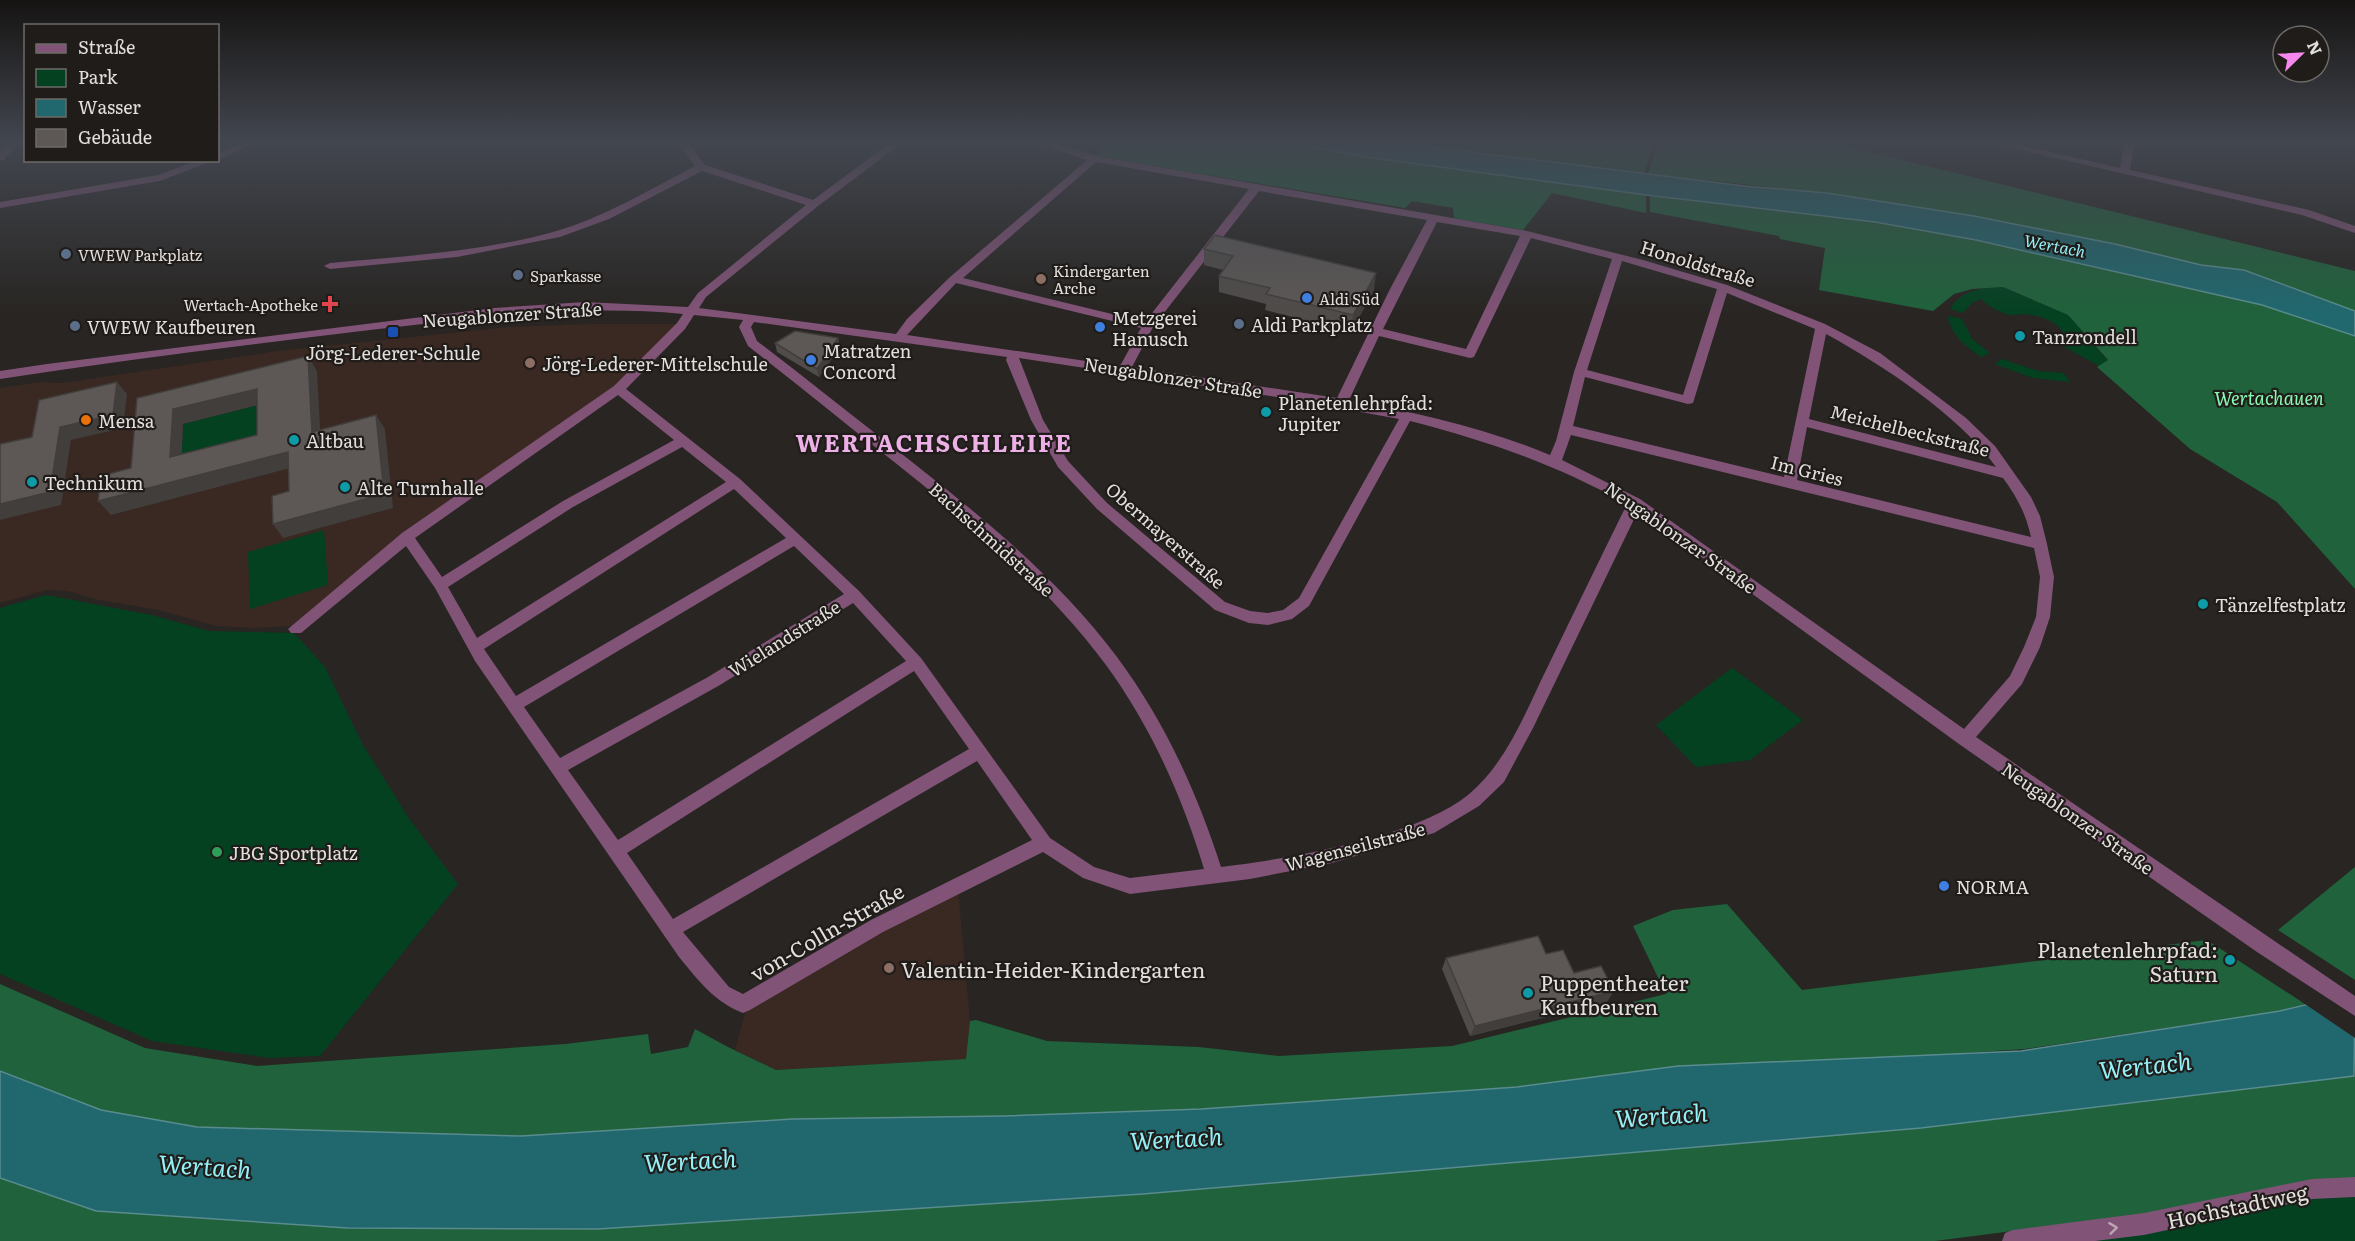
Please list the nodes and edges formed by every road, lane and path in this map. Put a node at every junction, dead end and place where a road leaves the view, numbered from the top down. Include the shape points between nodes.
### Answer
1 (46, 198) edge
2 (642, 198) edge
3 (796, 198) edge
4 (822, 198) edge
5 (1049, 198) edge
6 (1248, 198) edge
7 (1323, 198) edge
8 (2243, 198) edge
9 (814, 204) junction
10 (0, 206) edge
11 (1434, 218) junction
12 (2355, 230) edge
13 (1527, 234) junction
14 (1618, 257) junction
15 (330, 266) dead end
16 (954, 279) junction
17 (1723, 287) junction
18 (693, 310) junction
19 (751, 317) junction
20 (1148, 326) junction
21 (1821, 327) junction
22 (1376, 331) junction
23 (900, 338) junction
24 (1014, 353) junction
25 (1124, 370) junction
26 (1580, 372) junction
27 (0, 375) edge
28 (618, 389) junction
29 (1341, 403) junction
30 (1407, 415) junction
31 (1801, 421) junction
32 (1566, 429) junction
33 (681, 441) junction
34 (1555, 460) junction
35 (2010, 475) junction
36 (735, 482) junction
37 (1789, 484) junction
38 (1635, 501) junction
39 (407, 537) junction
40 (794, 540) junction
41 (2040, 544) junction
42 (440, 585) junction
43 (854, 595) junction
44 (296, 629) dead end
45 (474, 648) junction
46 (916, 662) junction
47 (514, 705) junction
48 (1965, 739) junction
49 (980, 751) junction
50 (557, 768) junction
51 (1044, 843) junction
52 (615, 851) junction
53 (1215, 876) junction
54 (670, 930) junction
55 (2355, 1007) edge
56 (2355, 1187) edge
57 (2013, 1241) edge

1 - 10 street
2 - 15 street via 556,235 457,254
3 - 9 street
4 - 9 street
5 - 16 street
6 - 20 street
7 - 11 street, Honoldstraße
8 - 12 street via 2305,212
9 - 18 street via 702,295
11 - 13 street, Honoldstraße
11 - 22 street
13 - 14 street, Honoldstraße
13 - 22 street via 1470,354
14 - 17 street, Honoldstraße
14 - 26 street
16 - 20 street
16 - 23 street via 911,321
17 - 21 street, Honoldstraße
17 - 26 street via 1688,400
18 - 19 street, Neugablonzer Straße
18 - 27 street, Neugablonzer Straße via 591,306 508,310
18 - 28 street
19 - 23 street, Neugablonzer Straße
19 - 53 street, Bachschmidstraße via 744,327 752,343 971,515 1042,580 1098,645 1137,697 1174,769
20 - 25 street
21 - 31 street, Meichelbeckstraße
21 - 35 street, Honoldstraße via 1876,356 1961,421
22 - 29 street
23 - 24 street, Neugablonzer Straße
24 - 25 street, Neugablonzer Straße
24 - 30 street, Obermayerstraße via 1012,360 1037,420 1063,464 1102,507 1220,606 1268,620 1287,615 1304,602
25 - 29 street, Neugablonzer Straße
26 - 32 street
28 - 33 street, Wielandstraße
28 - 39 street
29 - 30 street, Neugablonzer Straße
30 - 34 street, Neugablonzer Straße via 1490,437
31 - 35 street, Meichelbeckstraße
31 - 37 street, Meichelbeckstraße
32 - 34 street
32 - 37 street, Im Gries
33 - 36 street, Wielandstraße
33 - 42 street via 568,504
34 - 38 street, Neugablonzer Straße
35 - 41 street, Honoldstraße via 2033,516
36 - 40 street, Wielandstraße
36 - 45 street
37 - 41 street, Im Gries
38 - 48 street, Neugablonzer Straße
38 - 53 street, Wagenseilstraße via 1525,728 1497,777 1473,801 1428,828 1332,855
39 - 42 street, von-Colln-Straße
39 - 44 street
40 - 43 street, Wielandstraße
40 - 47 street
41 - 48 street, Honoldstraße via 2047,577 2043,617 2032,646 2016,680
42 - 45 street, von-Colln-Straße
43 - 46 street, Wielandstraße
43 - 50 street, Wielandstraße via 714,681
45 - 47 street, von-Colln-Straße
46 - 49 street, Wielandstraße
46 - 52 street
47 - 50 street, von-Colln-Straße
48 - 55 street, Neugablonzer Straße
49 - 51 street, Wielandstraße
49 - 54 street
50 - 52 street, von-Colln-Straße
51 - 53 street, Wagenseilstraße via 1089,873 1130,886
51 - 54 street, von-Colln-Straße via 877,926 743,1004 722,993
52 - 54 street, von-Colln-Straße
57 -> 56 street, Hochstadtweg via 2144,1224 2312,1189

